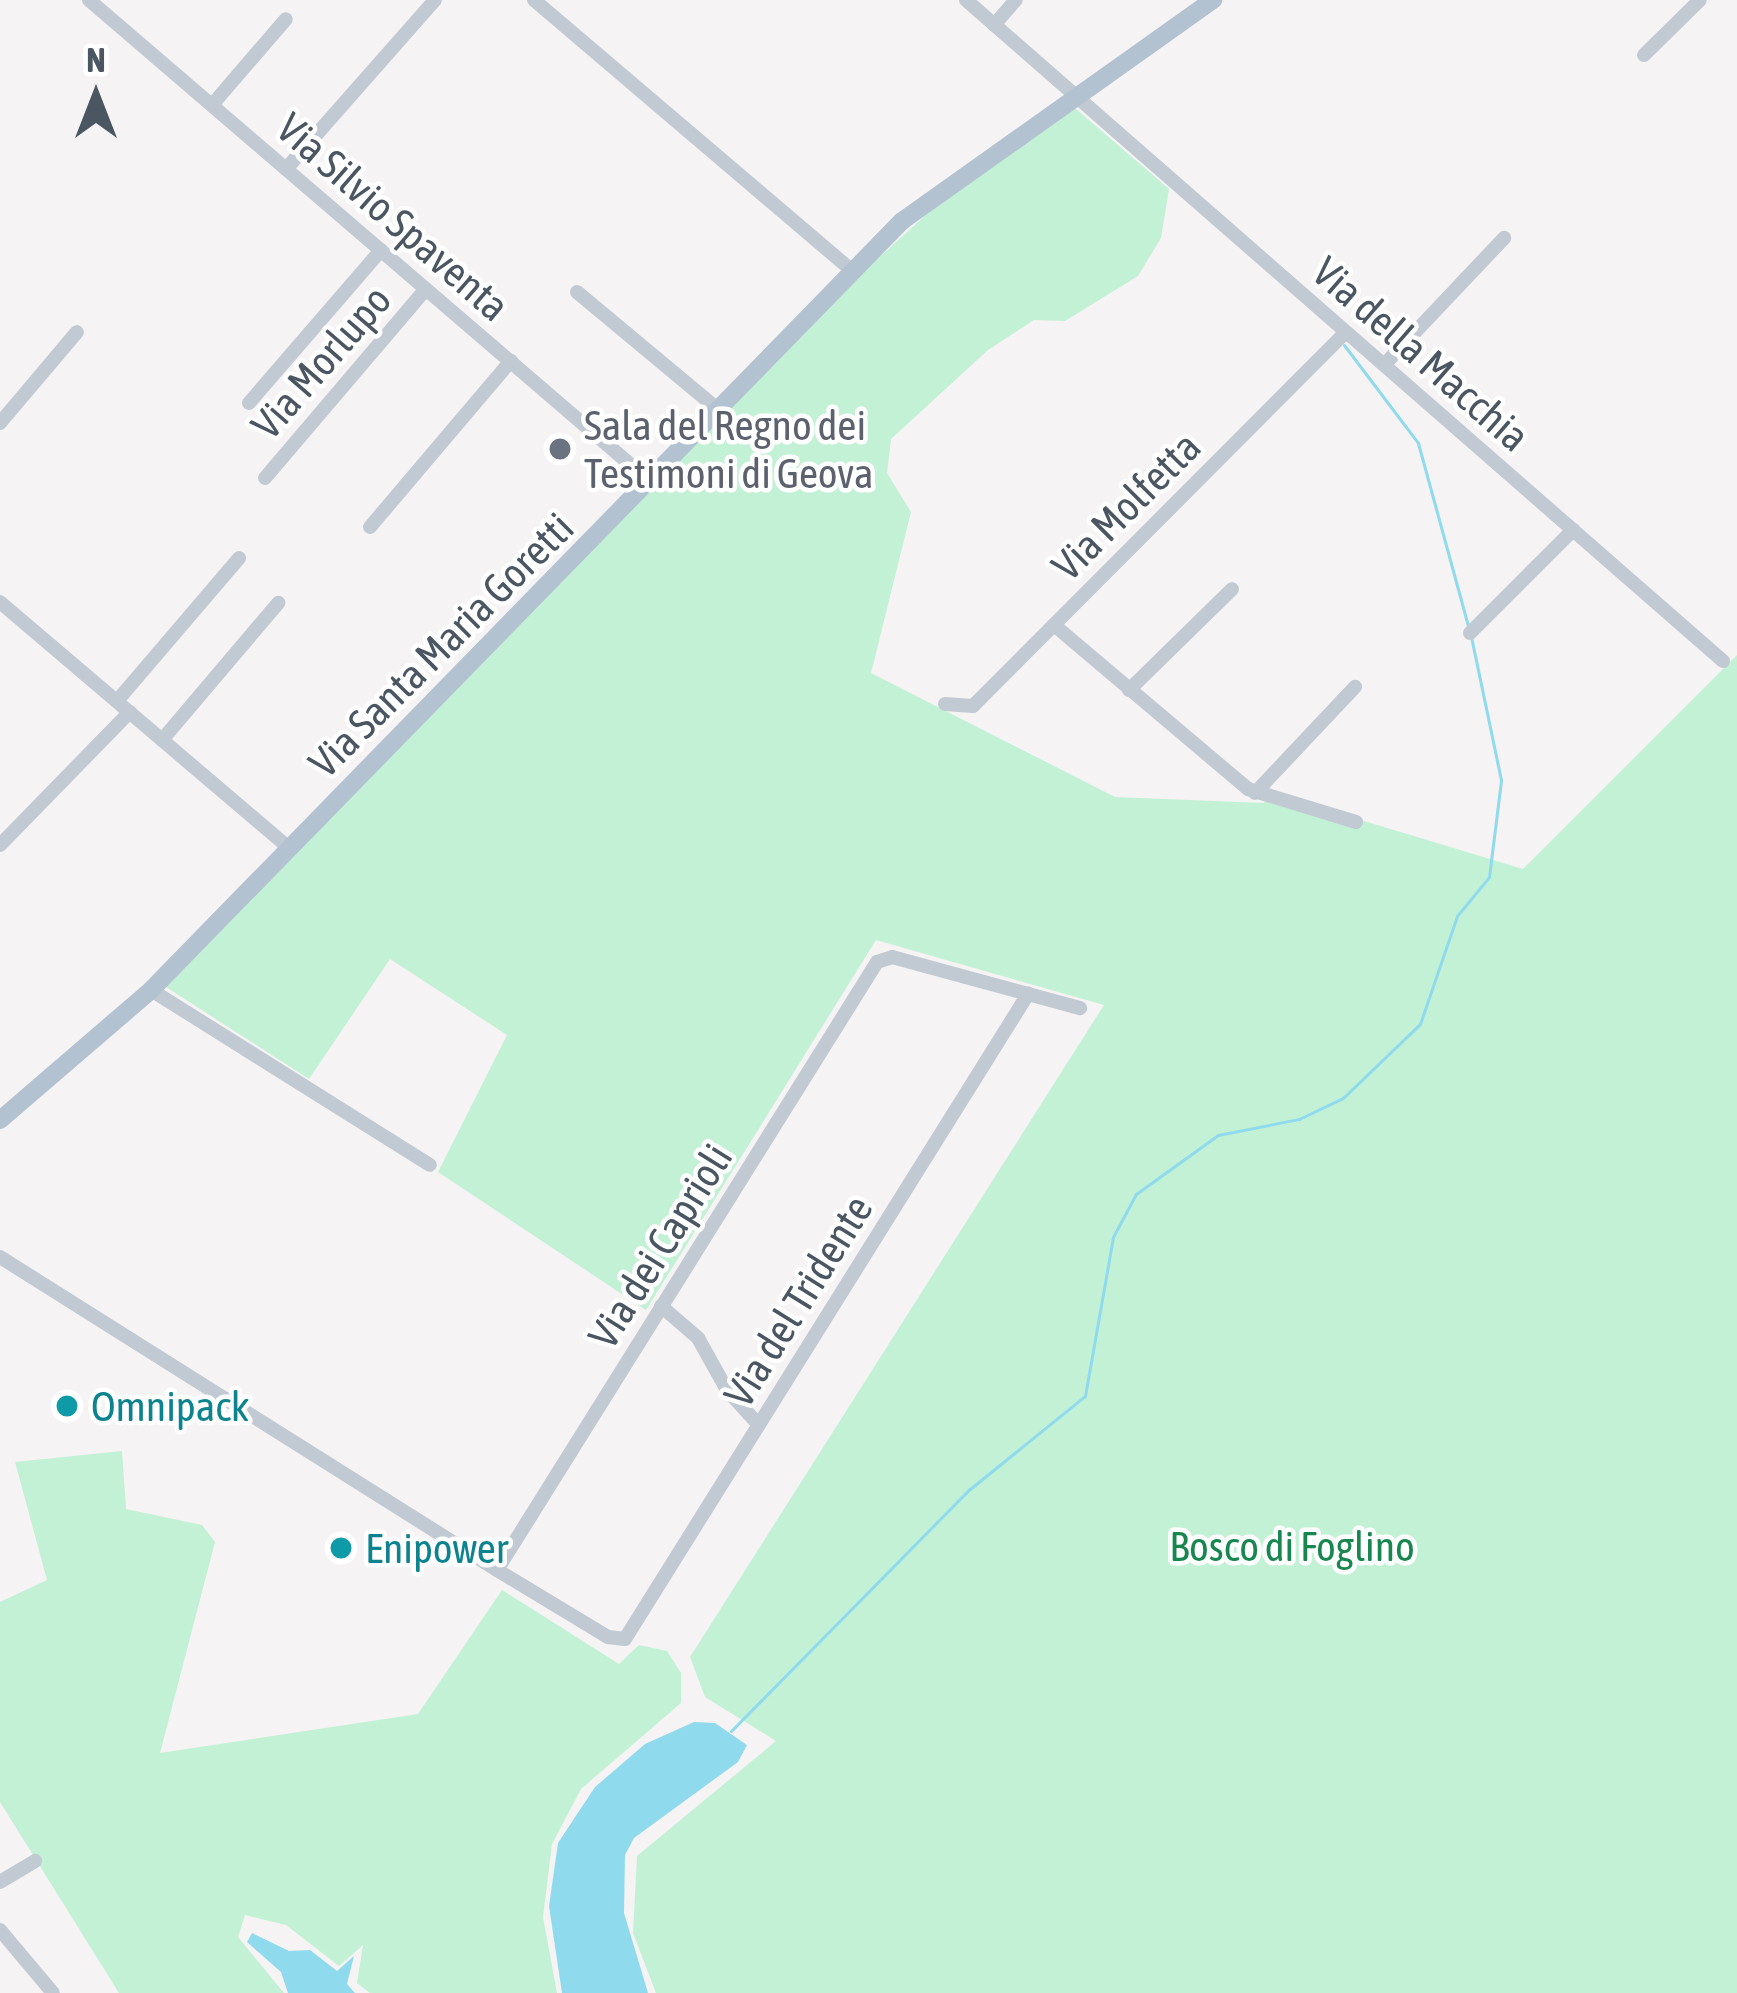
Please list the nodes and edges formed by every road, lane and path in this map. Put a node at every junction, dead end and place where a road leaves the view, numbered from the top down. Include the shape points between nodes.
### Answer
1 (89, 0) edge
2 (435, 0) edge
3 (534, 0) edge
4 (966, 0) edge
5 (1016, 0) edge
6 (1214, 0) edge
7 (1700, 0) edge
8 (286, 19) dead end
9 (994, 25) junction
10 (1645, 55) dead end
11 (1075, 97) junction
12 (212, 105) junction
13 (286, 169) junction
14 (1504, 238) dead end
15 (381, 250) junction
16 (851, 270) junction
17 (426, 289) junction
18 (577, 292) dead end
19 (77, 332) dead end
20 (1342, 336) junction
21 (511, 361) junction
22 (1384, 365) junction
23 (249, 403) dead end
24 (721, 412) junction
25 (0, 423) edge
26 (265, 478) dead end
27 (653, 484) junction
28 (370, 527) dead end
29 (1573, 530) junction
30 (239, 558) dead end
31 (1232, 589) dead end
32 (0, 602) edge
33 (278, 603) dead end
34 (1214, 618) dead end
35 (1054, 625) junction
36 (1470, 633) dead end
37 (1723, 661) dead end
38 (1355, 687) dead end
39 (1132, 693) junction
40 (117, 701) junction
41 (945, 704) dead end
42 (130, 712) junction
43 (163, 740) junction
44 (1255, 793) junction
45 (1357, 822) dead end
46 (0, 845) edge
47 (288, 847) junction
48 (151, 990) junction
49 (1028, 994) junction
50 (1080, 1008) dead end
51 (0, 1120) edge
52 (430, 1165) dead end
53 (0, 1258) edge
54 (662, 1306) junction
55 (759, 1426) junction
56 (497, 1570) junction
57 (35, 1861) dead end
58 (0, 1882) edge
59 (0, 1930) edge
60 (53, 1993) edge

1 - 12 street, Via Silvio Spaventa
2 - 13 street
3 - 16 street
4 - 9 street, Via della Macchia
5 - 9 street
6 - 11 main road, Via Santa Maria Goretti
7 - 10 street
8 - 12 street
9 - 11 street, Via della Macchia
11 - 16 main road, Via Santa Maria Goretti via 932,195
11 - 20 street, Via della Macchia
12 - 13 street, Via Silvio Spaventa
13 - 15 street, Via Silvio Spaventa
14 - 22 street
15 - 17 street, Via Silvio Spaventa
15 - 23 street
16 - 24 main road, Via Santa Maria Goretti
17 - 21 street, Via Silvio Spaventa
17 - 26 street, Via Morlupo
18 - 24 street
19 - 25 street
20 - 22 street, Via della Macchia
20 - 35 street, Via Molfetta
21 - 27 street, Via Silvio Spaventa
21 - 28 street
22 - 29 street, Via della Macchia
24 - 27 main road, Via Santa Maria Goretti
27 - 47 main road, Via Santa Maria Goretti
29 - 36 street
29 - 37 street, Via della Macchia
30 - 40 street
31 - 39 street
32 - 40 street
33 - 43 street
34 - 39 street
35 - 39 street
35 - 41 street, Via Molfetta via 973,706
38 - 44 street
39 - 44 street
40 - 42 street
42 - 43 street
42 - 46 street
43 - 47 street
44 - 45 street
47 - 48 main road, Via Santa Maria Goretti
48 - 51 main road, Via Santa Maria Goretti
48 - 52 street
49 - 50 street
49 - 54 street, Via dei Caprioli via 881,958
49 - 55 street, Via del Tridente
53 - 56 street
54 - 55 street via 698,1338
54 - 56 street, Via dei Caprioli
55 - 56 street, Via del Tridente via 622,1640
57 - 58 street
59 - 60 street

